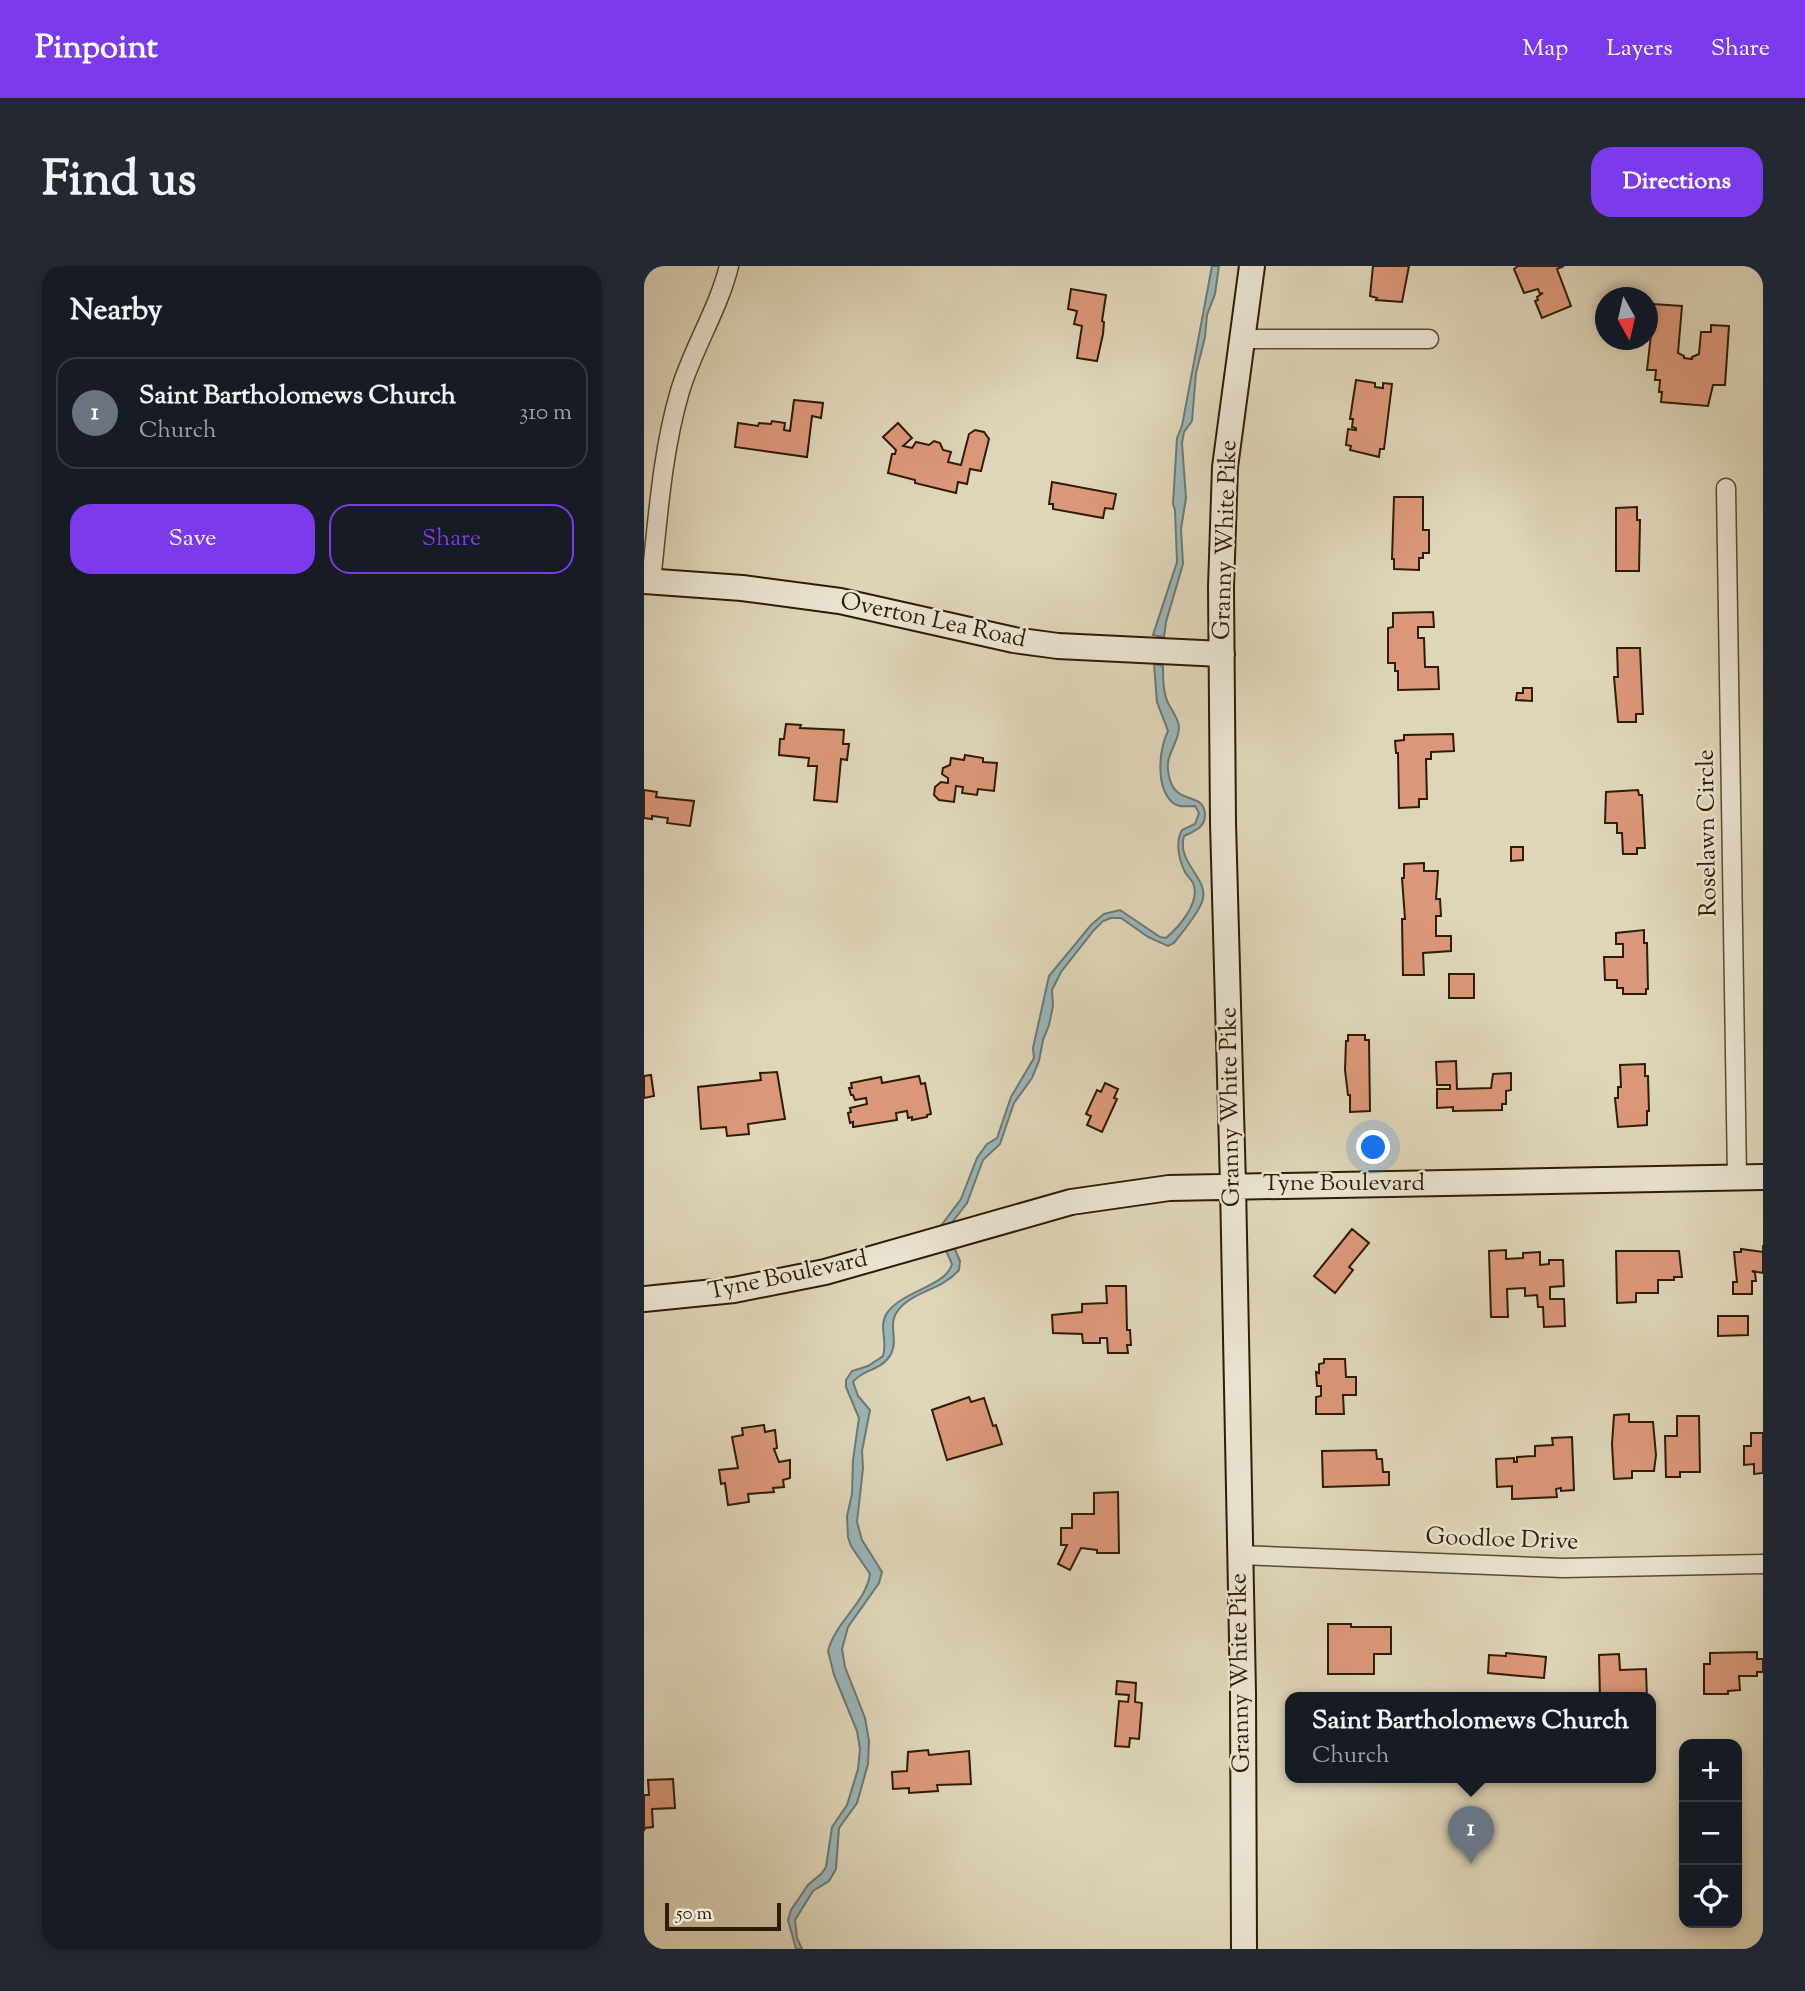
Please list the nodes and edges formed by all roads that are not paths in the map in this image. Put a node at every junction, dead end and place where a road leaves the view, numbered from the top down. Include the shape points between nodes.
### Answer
1 (729, 266) edge
2 (1252, 266) edge
3 (1241, 339) junction
4 (1429, 339) dead end
5 (1726, 488) dead end
6 (648, 581) edge
7 (1222, 654) junction
8 (1737, 1177) junction
9 (1763, 1177) edge
10 (1234, 1185) junction
11 (644, 1299) edge
12 (1239, 1555) junction
13 (1763, 1564) edge
14 (1244, 1949) edge

1 - 6 street via 677,406
2 - 3 street, Granny White Pike
3 - 4 street
3 - 7 street, Granny White Pike via 1225,467
5 - 8 street, Roselawn Circle
6 - 7 street, Overton Lea Road via 840,601 1058,646
7 - 10 street, Granny White Pike
8 - 9 street, Tyne Boulevard
8 - 10 street, Tyne Boulevard
10 - 11 street, Tyne Boulevard via 1088,1198 825,1272 734,1290
10 - 12 street, Granny White Pike
12 - 13 street, Goodloe Drive via 1563,1568
12 - 14 street, Granny White Pike

